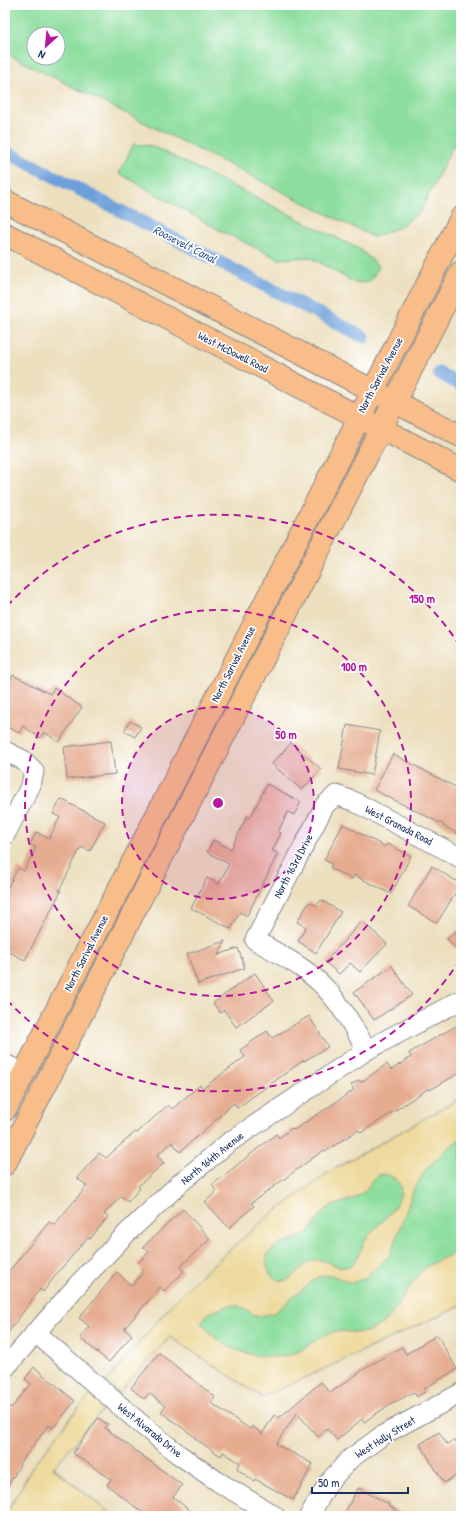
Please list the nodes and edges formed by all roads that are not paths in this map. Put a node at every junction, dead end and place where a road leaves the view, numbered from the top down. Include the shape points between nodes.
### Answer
1 (5, 201) edge
2 (461, 218) edge
3 (5, 234) edge
4 (459, 282) edge
5 (372, 391) junction
6 (394, 402) junction
7 (358, 417) junction
8 (380, 429) junction
9 (461, 436) edge
10 (461, 470) edge
11 (5, 751) edge
12 (336, 795) joint
13 (5, 835) edge
14 (461, 858) edge
15 (461, 1000) edge
16 (367, 1050) junction
17 (14, 1069) edge
18 (5, 1110) edge
19 (5, 1164) edge
20 (34, 1332) junction
21 (5, 1368) edge
22 (461, 1393) edge
23 (275, 1516) edge
24 (309, 1516) edge

1 - 5 main road
2 - 5 main road, North Sarival Avenue
3 - 7 main road, West McDowell Road
4 - 6 main road
5 - 6 main road
5 - 7 main road, North Sarival Avenue
6 - 8 main road
6 - 9 main road
7 - 8 main road, West McDowell Road
7 - 17 main road, North Sarival Avenue via 160,809
8 - 10 main road, West McDowell Road
8 - 19 main road
11 - 13 street via 23,760 34,771 31,785
12 - 14 street, West Granada Road via 353,801
12 - 16 street, North 163rd Drive via 325,805 255,940 315,978 337,1002
15 - 16 street, North 164th Avenue
16 - 20 street, North 164th Avenue via 228,1143 178,1184 81,1280
17 - 18 main road, North Sarival Avenue
20 - 21 street, North 164th Avenue
20 - 23 street, West Alvarado Drive via 178,1454
22 - 24 street, West Holly Street via 383,1435 350,1459 329,1482

